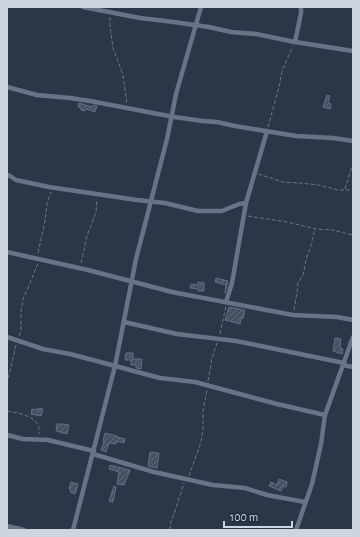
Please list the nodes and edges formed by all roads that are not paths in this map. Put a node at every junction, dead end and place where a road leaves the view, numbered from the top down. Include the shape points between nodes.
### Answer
1 (83, 7) edge
2 (200, 7) edge
3 (301, 7) edge
4 (196, 25) junction
5 (294, 42) junction
6 (353, 51) edge
7 (7, 87) edge
8 (171, 116) junction
9 (267, 131) junction
10 (353, 141) edge
11 (7, 175) edge
12 (150, 201) junction
13 (246, 203) junction
14 (7, 252) edge
15 (131, 282) junction
16 (226, 302) junction
17 (353, 320) edge
18 (124, 322) junction
19 (7, 337) edge
20 (353, 337) edge
21 (344, 364) junction
22 (115, 366) junction
23 (353, 367) edge
24 (326, 415) junction
25 (7, 435) edge
26 (94, 452) junction
27 (305, 502) junction
28 (7, 526) edge
29 (24, 530) edge
30 (73, 530) edge
31 (296, 530) edge

1 - 4 street
2 - 4 street
3 - 5 street
4 - 5 street
4 - 8 street
5 - 6 street
7 - 8 street via 37,95 70,98
8 - 9 street
8 - 12 street
9 - 10 street
9 - 13 street
11 - 12 street via 16,180 53,188
12 - 13 street via 205,211 222,211
12 - 15 street
13 - 16 street via 232,283
14 - 15 street
15 - 16 street
15 - 18 street
16 - 17 street via 293,315 337,316
18 - 21 street
18 - 22 street
19 - 22 street via 43,349
20 - 21 street
21 - 23 street
21 - 24 street
22 - 24 street via 160,378 190,381
22 - 26 street
24 - 27 street via 312,484
25 - 26 street via 48,440
26 - 27 street via 138,468
26 - 30 street
27 - 31 street
28 - 29 street

